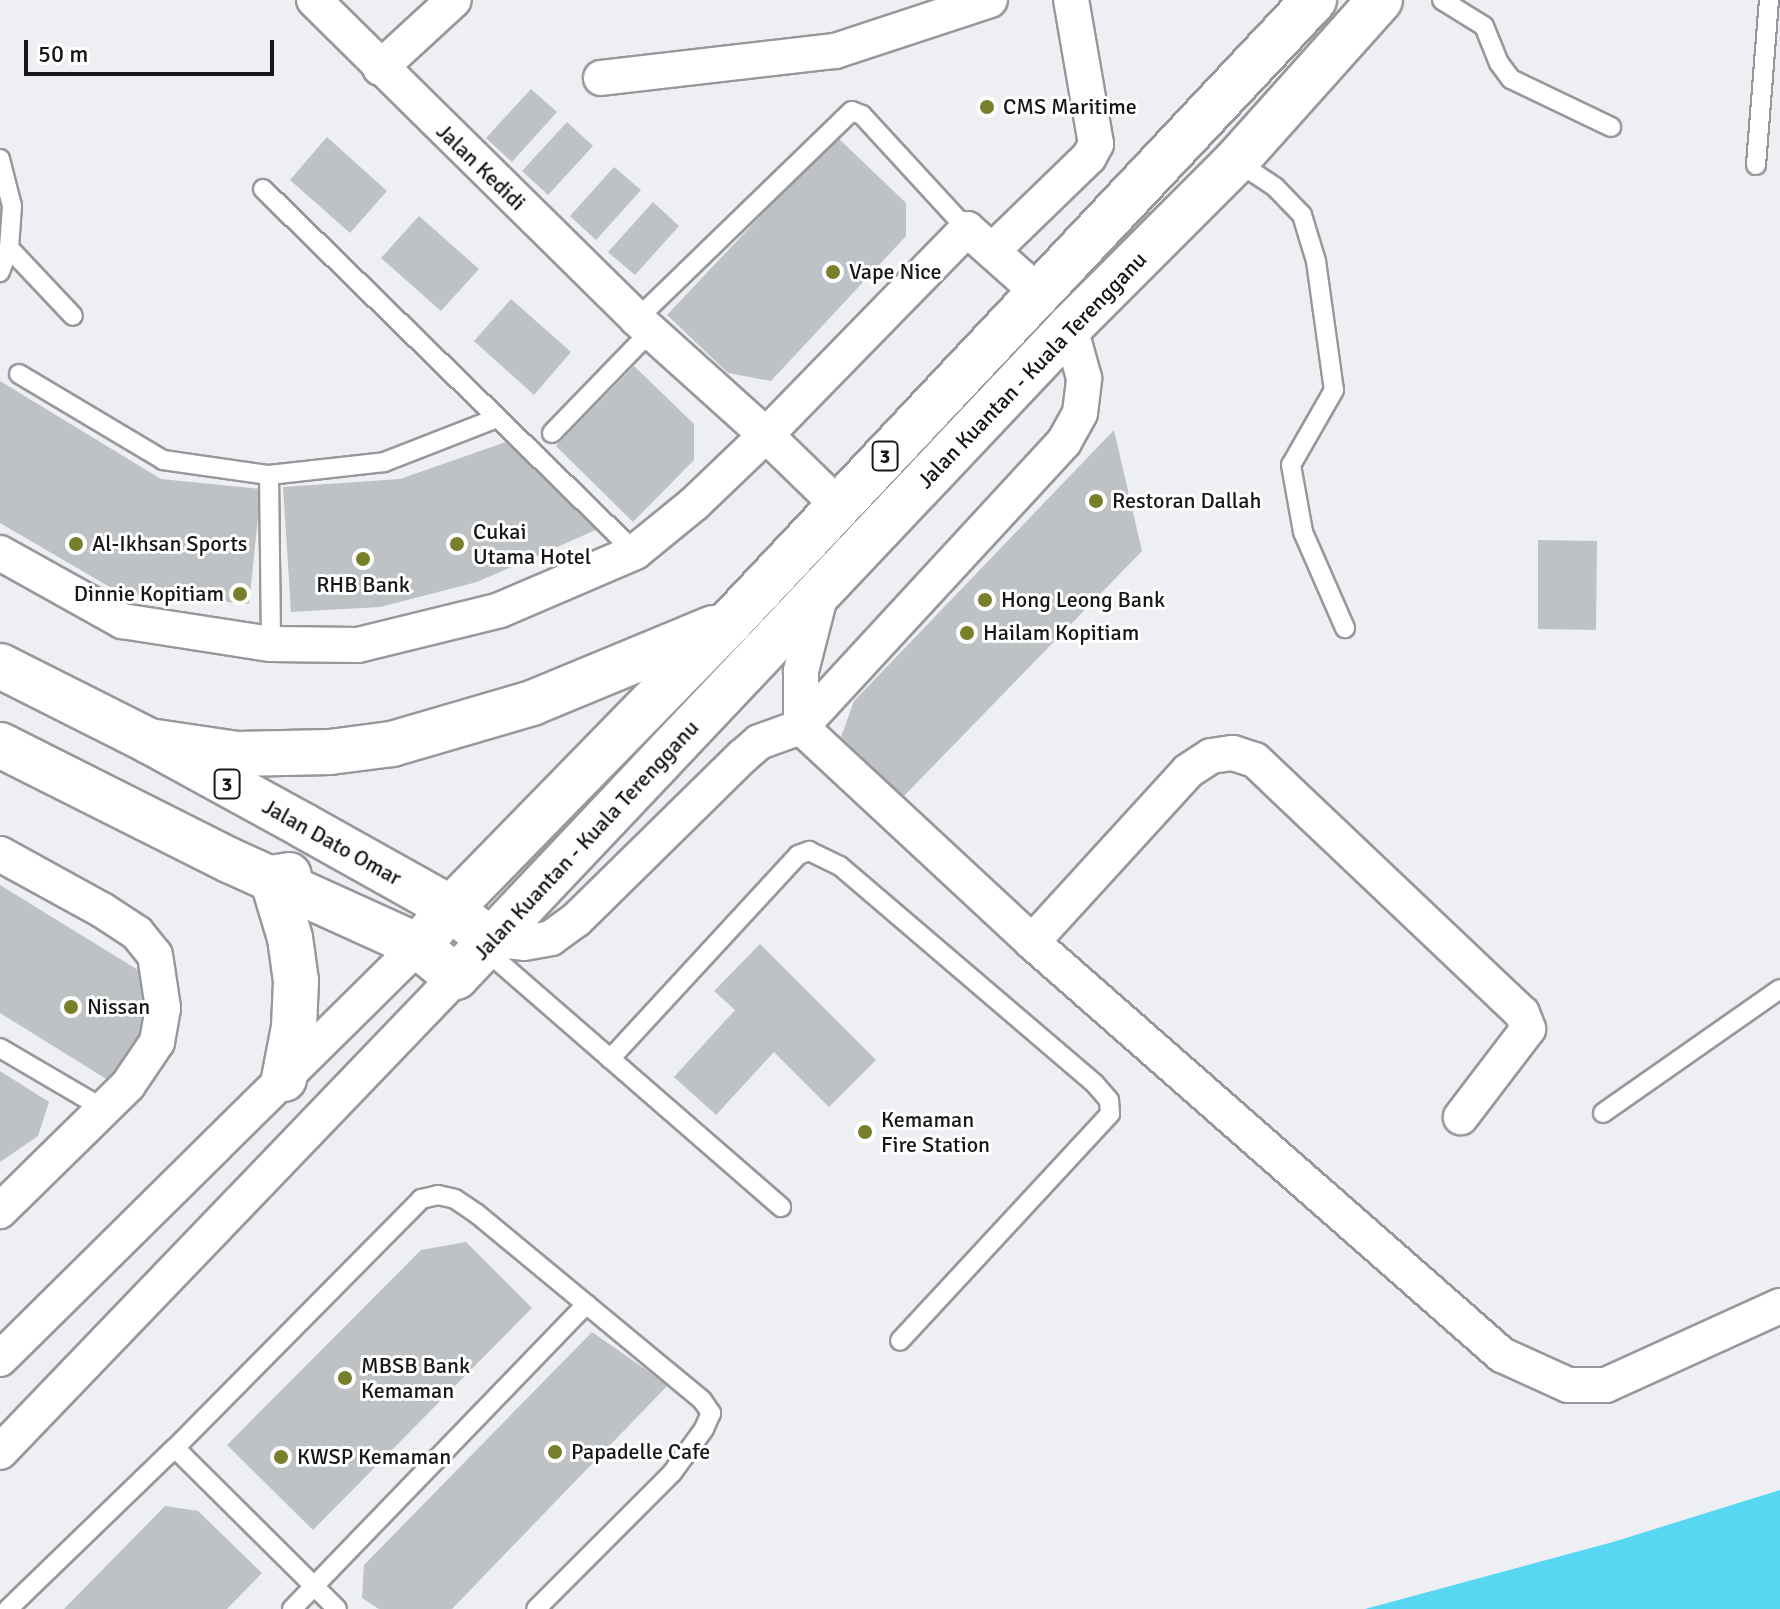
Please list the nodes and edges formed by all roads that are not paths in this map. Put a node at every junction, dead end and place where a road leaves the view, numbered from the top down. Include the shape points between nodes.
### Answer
1 (314, 0) edge
2 (454, 0) edge
3 (990, 0) edge
4 (1071, 0) edge
5 (1314, 0) edge
6 (1380, 0) edge
7 (1442, 0) edge
8 (1769, 0) edge
9 (380, 68) junction
10 (601, 78) dead end
11 (1611, 127) dead end
12 (0, 159) edge
13 (1236, 161) junction
14 (1756, 165) dead end
15 (263, 189) dead end
16 (967, 229) junction
17 (9, 248) junction
18 (992, 251) junction
19 (0, 272) edge
20 (1039, 293) junction
21 (73, 316) dead end
22 (644, 325) junction
23 (1070, 327) junction
24 (19, 374) dead end
25 (497, 418) junction
26 (552, 433) dead end
27 (766, 435) junction
28 (269, 475) junction
29 (838, 505) junction
30 (635, 552) junction
31 (0, 553) edge
32 (821, 593) junction
33 (731, 621) junction
34 (1345, 628) dead end
35 (271, 644) junction
36 (0, 666) edge
37 (801, 727) junction
38 (149, 741) junction
39 (0, 745) edge
40 (304, 826) junction
41 (0, 854) edge
42 (272, 878) junction
43 (451, 908) junction
44 (1032, 942) junction
45 (418, 946) junction
46 (476, 955) junction
47 (1780, 989) edge
48 (0, 1048) edge
49 (610, 1059) junction
50 (284, 1079) junction
51 (104, 1109) junction
52 (1603, 1113) dead end
53 (1461, 1117) dead end
54 (781, 1207) dead end
55 (0, 1211) edge
56 (587, 1304) junction
57 (1780, 1306) edge
58 (900, 1341) dead end
59 (0, 1359) edge
60 (175, 1448) junction
61 (0, 1452) edge
62 (314, 1586) junction
63 (8, 1609) edge
64 (292, 1609) edge
65 (337, 1609) edge
66 (536, 1609) edge

1 - 9 street, Jalan Kedidi
2 - 9 street
3 - 10 street via 835,51
4 - 18 street via 1096,144 1089,157
5 - 20 highway, Jalan Kuantan - Kuala Terengganu / 3
6 - 13 highway, Jalan Kuantan - Kuala Terengganu / 3
7 - 11 lane via 1484,26 1511,79
8 - 14 lane
9 - 22 street, Jalan Kedidi
12 - 17 lane via 12,206
13 - 23 highway, Jalan Kuantan - Kuala Terengganu / 3
13 - 34 lane via 1275,187 1302,215 1316,261 1334,390 1291,465 1303,532
15 - 25 lane
16 - 18 street
16 - 22 lane via 862,115 852,111
16 - 27 street
17 - 19 lane
17 - 21 lane
18 - 20 street
20 - 29 highway, Jalan Kuantan - Kuala Terengganu / 3
22 - 26 lane
22 - 27 street, Jalan Kedidi
23 - 32 highway, Jalan Kuantan - Kuala Terengganu / 3
23 - 37 street via 1084,378 1080,413 1064,442
24 - 28 lane via 163,460
25 - 28 lane via 384,462
25 - 30 lane
27 - 29 street, Jalan Kedidi
27 - 30 street
28 - 35 lane
29 - 33 highway, Jalan Kuantan - Kuala Terengganu / 3
30 - 35 street via 500,610 358,645
31 - 35 street via 122,621
32 - 37 street via 801,671
32 - 46 highway, Jalan Kuantan - Kuala Terengganu / 3
33 - 38 highway via 532,703 392,744 237,754
33 - 43 highway, Jalan Kuantan - Kuala Terengganu / 3
36 - 38 highway, Jalan Dato Omar / 3
37 - 44 street
37 - 46 street via 759,742 576,920 551,938
38 - 40 highway, Jalan Dato Omar / 3
39 - 42 highway
40 - 42 highway via 312,856 305,868
40 - 43 highway, Jalan Dato Omar / 3
41 - 51 street via 102,910 137,933 155,955 163,1008 157,1042
42 - 45 highway
42 - 50 highway via 296,981
43 - 45 highway, Jalan Kuantan - Kuala Terengganu / 3
43 - 46 highway, Jalan Dato Omar / 3
44 - 53 street via 1188,771 1211,756 1233,753 1255,760 1522,1013 1528,1029
44 - 57 street via 1502,1355 1532,1371 1568,1385 1606,1385
45 - 46 highway, Jalan Kuantan - Kuala Terengganu
45 - 50 street
46 - 49 lane
46 - 61 street
47 - 52 lane
48 - 51 lane
49 - 54 lane
49 - 58 lane via 798,855 809,851 840,866 1095,1084 1109,1100 1110,1114
50 - 59 street
51 - 55 street
56 - 60 lane via 455,1199 421,1199
56 - 62 lane
56 - 66 lane via 711,1413 672,1473
60 - 62 lane
60 - 63 lane
62 - 64 lane
62 - 65 lane

